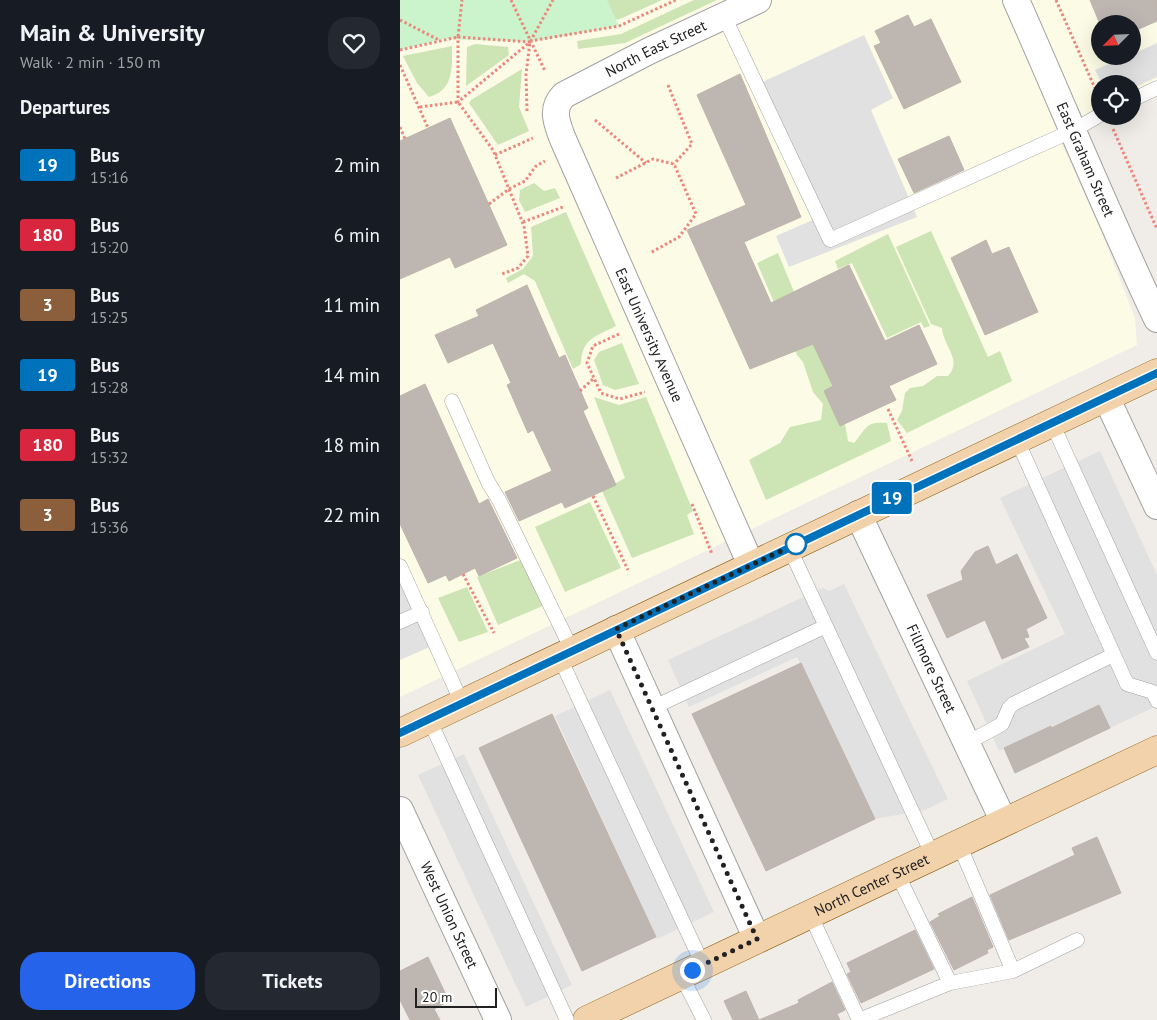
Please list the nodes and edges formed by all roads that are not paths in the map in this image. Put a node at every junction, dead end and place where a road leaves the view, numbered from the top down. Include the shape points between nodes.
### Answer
1 (758, 0) edge
2 (1016, 0) edge
3 (724, 16) junction
4 (1157, 88) edge
5 (1141, 96) edge
6 (557, 102) joint
7 (1091, 120) edge
8 (1074, 130) junction
9 (1157, 319) edge
10 (1157, 373) edge
11 (1106, 398) junction
12 (452, 401) dead end
13 (1052, 423) junction
14 (1017, 440) junction
15 (1157, 506) edge
16 (858, 514) junction
17 (789, 547) junction
18 (751, 565) junction
19 (400, 566) edge
20 (422, 612) junction
21 (400, 622) edge
22 (826, 626) junction
23 (616, 629) junction
24 (566, 653) junction
25 (1157, 653) edge
26 (1113, 655) junction
27 (1156, 692) edge
28 (462, 703) junction
29 (652, 708) junction
30 (429, 719) junction
31 (400, 733) edge
32 (967, 743) junction
33 (1157, 750) edge
34 (400, 810) edge
35 (1004, 822) junction
36 (959, 844) junction
37 (933, 856) junction
38 (897, 873) junction
39 (810, 914) junction
40 (757, 939) junction
41 (1077, 940) dead end
42 (692, 970) junction
43 (1013, 971) junction
44 (950, 983) junction
45 (498, 1020) edge
46 (567, 1020) edge
47 (587, 1020) edge
48 (704, 1020) edge
49 (859, 1020) edge

1 - 3 street, North East Street
2 - 8 street, East Graham Street
3 - 6 street, North East Street via 606,73
3 - 8 lane via 830,240
4 - 5 lane
6 - 18 street, East University Avenue via 556,123
7 - 8 lane
8 - 9 street, East Graham Street via 1114,228
10 - 11 main road
11 - 13 main road
11 - 15 street
12 - 24 lane
13 - 14 main road
13 - 25 lane
14 - 16 main road
14 - 26 lane
16 - 17 main road
16 - 32 street, Fillmore Street
17 - 18 main road
17 - 22 lane
18 - 23 main road
19 - 20 lane
20 - 21 lane
20 - 28 lane
22 - 29 lane
22 - 37 lane
23 - 24 main road
23 - 29 street
24 - 28 main road
24 - 42 lane
26 - 27 lane via 1127,684
26 - 32 lane via 1013,704 1002,724
28 - 30 main road
29 - 40 street
30 - 31 main road
30 - 46 lane
32 - 35 street, Fillmore Street
33 - 35 main road, North Center Street
34 - 45 street, West Union Street
35 - 36 main road, North Center Street
36 - 37 main road, North Center Street
36 - 43 lane
37 - 38 main road, North Center Street
38 - 39 main road, North Center Street
38 - 44 lane
39 - 40 main road, North Center Street
39 - 49 lane
40 - 42 main road, North Center Street
41 - 43 lane
42 - 47 main road, North Center Street
42 - 48 lane
43 - 44 lane
44 - 49 lane

